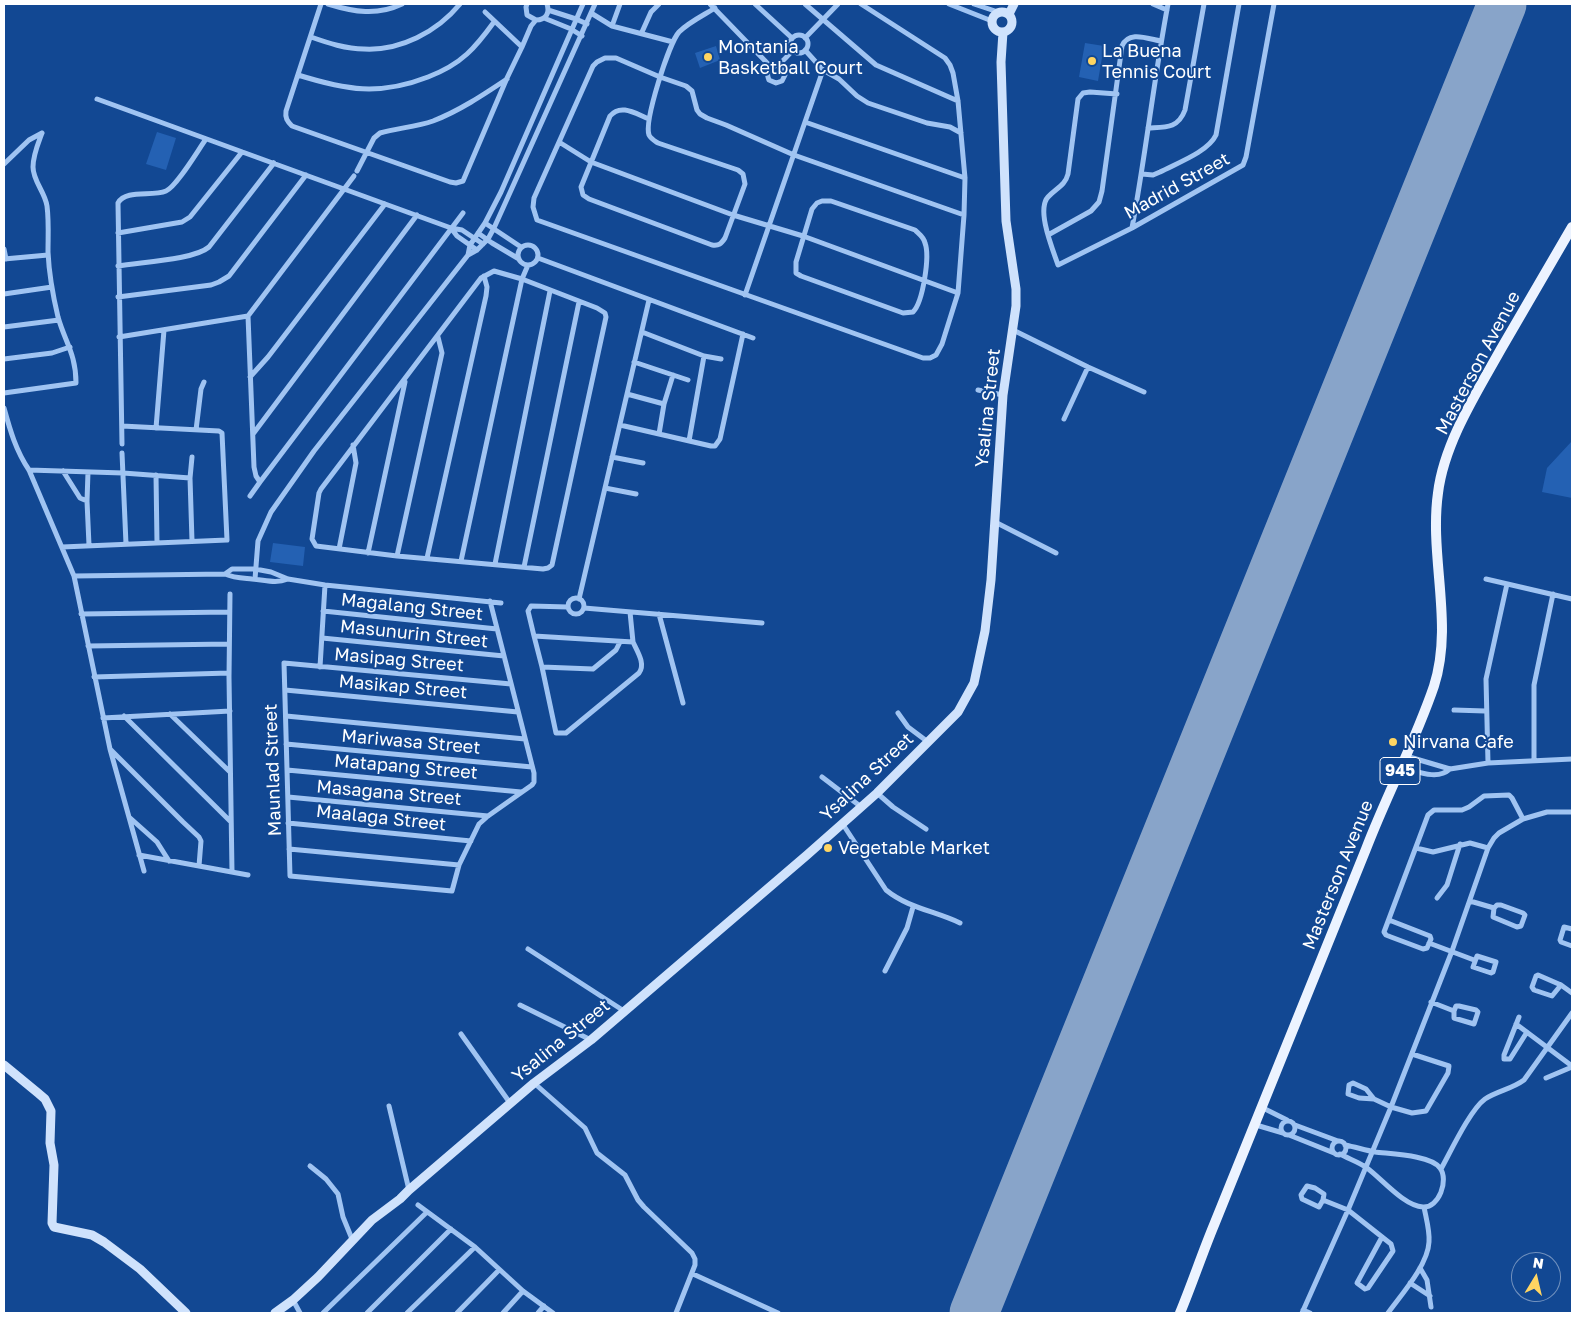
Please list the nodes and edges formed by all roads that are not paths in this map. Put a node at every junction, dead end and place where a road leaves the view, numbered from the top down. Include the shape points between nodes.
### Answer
1 (321, 4) edge
2 (328, 4) edge
3 (402, 4) edge
4 (460, 4) edge
5 (527, 4) edge
6 (547, 4) edge
7 (583, 4) edge
8 (595, 4) edge
9 (620, 4) edge
10 (659, 4) edge
11 (710, 4) edge
12 (755, 4) edge
13 (805, 4) edge
14 (838, 4) edge
15 (860, 4) edge
16 (949, 4) edge
17 (974, 4) edge
18 (1014, 4) edge
19 (1153, 4) edge
20 (1168, 4) edge
21 (1204, 4) edge
22 (1239, 4) edge
23 (1274, 4) edge
24 (715, 8) junction
25 (548, 10) junction
26 (1003, 10) edge
27 (1167, 10) junction
28 (485, 12) dead end
29 (592, 13) junction
30 (544, 18) junction
31 (576, 19) junction
32 (536, 20) junction
33 (823, 20) junction
34 (992, 21) junction
35 (494, 22) junction
36 (587, 24) junction
37 (612, 26) junction
38 (571, 29) junction
39 (642, 32) junction
40 (1003, 32) junction
41 (582, 36) junction
42 (311, 37) junction
43 (792, 38) junction
44 (805, 38) junction
45 (1161, 41) junction
46 (673, 42) junction
47 (522, 48) junction
48 (793, 50) junction
49 (805, 50) junction
50 (777, 65) junction
51 (771, 67) junction
52 (823, 70) junction
53 (298, 75) junction
54 (660, 77) junction
55 (507, 78) junction
56 (1116, 94) junction
57 (97, 99) dead end
58 (958, 101) junction
59 (649, 119) junction
60 (805, 122) junction
61 (1148, 128) junction
62 (961, 133) junction
63 (206, 139) junction
64 (559, 142) junction
65 (242, 152) junction
66 (367, 153) junction
67 (794, 155) junction
68 (591, 162) junction
69 (274, 163) junction
70 (4, 164) edge
71 (1142, 174) junction
72 (306, 175) junction
73 (965, 178) junction
74 (344, 189) junction
75 (385, 204) junction
76 (462, 213) dead end
77 (417, 215) junction
78 (733, 215) junction
79 (964, 215) junction
80 (485, 223) junction
81 (768, 227) junction
82 (1572, 227) edge
83 (451, 228) junction
84 (494, 228) junction
85 (1132, 228) junction
86 (118, 233) junction
87 (1048, 235) junction
88 (477, 236) junction
89 (803, 236) junction
90 (488, 239) junction
91 (482, 244) junction
92 (470, 245) junction
93 (522, 247) junction
94 (4, 249) edge
95 (477, 250) junction
96 (48, 254) junction
97 (468, 255) junction
98 (538, 258) junction
99 (5, 259) edge
100 (519, 259) junction
101 (528, 265) junction
102 (118, 266) junction
103 (484, 276) junction
104 (522, 279) junction
105 (924, 280) junction
106 (52, 287) junction
107 (550, 291) junction
108 (958, 293) junction
109 (4, 294) edge
110 (745, 295) junction
111 (118, 297) junction
112 (649, 300) junction
113 (579, 302) junction
114 (248, 316) junction
115 (59, 320) junction
116 (4, 327) edge
117 (164, 330) junction
118 (1013, 330) junction
119 (642, 332) junction
120 (743, 334) junction
121 (119, 337) junction
122 (438, 337) junction
123 (753, 338) dead end
124 (70, 347) junction
125 (704, 356) junction
126 (4, 359) edge
127 (721, 359) dead end
128 (634, 362) junction
129 (1088, 367) junction
130 (672, 375) junction
131 (250, 377) junction
132 (405, 379) junction
133 (688, 380) dead end
134 (204, 382) dead end
135 (978, 390) dead end
136 (1144, 392) dead end
137 (4, 393) edge
138 (627, 394) junction
139 (1003, 396) junction
140 (664, 404) junction
141 (4, 408) edge
142 (1064, 419) dead end
143 (620, 425) junction
144 (122, 426) junction
145 (156, 428) junction
146 (196, 430) junction
147 (253, 434) junction
148 (659, 434) junction
149 (690, 441) junction
150 (122, 444) dead end
151 (353, 445) junction
152 (122, 453) dead end
153 (192, 457) dead end
154 (612, 457) junction
155 (643, 463) dead end
156 (29, 470) junction
157 (64, 471) junction
158 (88, 472) junction
159 (123, 473) junction
160 (156, 475) junction
161 (190, 478) junction
162 (260, 482) junction
163 (605, 488) junction
164 (636, 494) dead end
165 (250, 496) dead end
166 (87, 501) junction
167 (995, 522) junction
168 (192, 541) junction
169 (157, 542) junction
170 (126, 544) junction
171 (89, 546) junction
172 (62, 547) junction
173 (339, 549) junction
174 (368, 552) junction
175 (1056, 553) dead end
176 (397, 556) junction
177 (427, 558) junction
178 (461, 561) junction
179 (494, 564) junction
180 (524, 567) junction
181 (255, 569) junction
182 (225, 574) junction
183 (74, 576) junction
184 (254, 579) junction
185 (288, 579) junction
186 (1486, 579) dead end
187 (325, 584) junction
188 (1507, 584) junction
189 (230, 594) dead end
190 (1552, 594) junction
191 (579, 599) junction
192 (1572, 599) edge
193 (490, 601) junction
194 (501, 603) dead end
195 (568, 607) junction
196 (584, 608) junction
197 (324, 611) junction
198 (229, 612) junction
199 (630, 612) junction
200 (81, 614) junction
201 (659, 614) junction
202 (762, 623) dead end
203 (497, 629) junction
204 (534, 636) junction
205 (322, 638) junction
206 (620, 642) junction
207 (633, 642) junction
208 (229, 644) junction
209 (88, 646) junction
210 (504, 656) junction
211 (284, 663) joint
212 (320, 667) junction
213 (542, 667) junction
214 (229, 673) junction
215 (94, 677) junction
216 (511, 684) junction
217 (285, 690) junction
218 (683, 703) dead end
219 (1454, 710) dead end
220 (230, 711) junction
221 (1485, 711) junction
222 (518, 712) junction
223 (898, 713) dead end
224 (170, 714) junction
225 (124, 716) junction
226 (286, 716) junction
227 (103, 718) junction
228 (525, 739) junction
229 (928, 742) junction
230 (286, 744) junction
231 (110, 749) junction
232 (1406, 756) junction
233 (1572, 759) edge
234 (1534, 760) junction
235 (1428, 762) junction
236 (1488, 763) junction
237 (532, 767) junction
238 (1401, 767) junction
239 (1450, 769) junction
240 (287, 770) junction
241 (230, 772) junction
242 (1424, 773) junction
243 (822, 777) dead end
244 (522, 792) junction
245 (877, 793) junction
246 (288, 797) junction
247 (860, 806) junction
248 (1572, 812) edge
249 (488, 816) junction
250 (129, 817) junction
251 (1523, 819) junction
252 (230, 821) junction
253 (288, 823) junction
254 (842, 823) junction
255 (926, 829) dead end
256 (471, 841) junction
257 (1460, 844) junction
258 (1416, 848) junction
259 (1488, 848) junction
260 (289, 849) junction
261 (139, 855) junction
262 (169, 861) junction
263 (459, 865) junction
264 (199, 866) junction
265 (144, 871) dead end
266 (232, 872) junction
267 (248, 875) dead end
268 (1437, 898) dead end
269 (1470, 901) junction
270 (913, 907) junction
271 (1494, 908) junction
272 (1389, 920) junction
273 (960, 923) dead end
274 (1572, 929) edge
275 (1429, 943) junction
276 (1572, 946) edge
277 (528, 949) dead end
278 (1452, 951) junction
279 (1474, 960) junction
280 (885, 971) dead end
281 (1560, 985) junction
282 (1572, 993) edge
283 (1431, 1002) junction
284 (520, 1005) dead end
285 (624, 1010) junction
286 (1454, 1010) junction
287 (1572, 1013) edge
288 (1520, 1017) dead end
289 (1516, 1024) junction
290 (1528, 1032) junction
291 (461, 1034) dead end
292 (591, 1040) junction
293 (1548, 1047) junction
294 (1412, 1054) junction
295 (4, 1066) edge
296 (1572, 1066) edge
297 (1546, 1078) dead end
298 (534, 1083) junction
299 (1374, 1099) junction
300 (510, 1103) junction
301 (389, 1106) dead end
302 (1391, 1107) junction
303 (1263, 1108) junction
304 (1287, 1120) junction
305 (1256, 1125) junction
306 (1295, 1125) junction
307 (1283, 1133) junction
308 (1290, 1135) junction
309 (1338, 1141) junction
310 (1345, 1145) junction
311 (1372, 1152) junction
312 (1337, 1153) junction
313 (310, 1166) dead end
314 (1366, 1167) junction
315 (1441, 1169) junction
316 (409, 1190) junction
317 (1323, 1200) junction
318 (418, 1206) dead end
319 (1424, 1207) junction
320 (1348, 1210) junction
321 (427, 1212) junction
322 (451, 1229) junction
323 (1382, 1237) junction
324 (352, 1239) junction
325 (475, 1248) junction
326 (1420, 1268) junction
327 (499, 1270) junction
328 (693, 1274) junction
329 (1410, 1283) junction
330 (523, 1291) junction
331 (1430, 1296) junction
332 (293, 1300) junction
333 (544, 1306) junction
334 (1431, 1307) dead end
335 (1302, 1312) edge
336 (186, 1313) edge
337 (275, 1313) edge
338 (300, 1313) edge
339 (324, 1313) edge
340 (367, 1313) edge
341 (407, 1313) edge
342 (456, 1313) edge
343 (503, 1313) edge
344 (538, 1313) edge
345 (554, 1313) edge
346 (676, 1313) edge
347 (778, 1313) edge
348 (1180, 1313) edge
349 (1310, 1313) edge
350 (1388, 1313) edge

1 - 42 street
2 - 3 street via 362,12 392,9
4 - 42 street via 439,24 417,38 395,46 365,50 337,46
5 - 32 street via 529,18
6 - 25 street
7 - 31 street
8 - 29 street
9 - 37 street
10 - 39 street via 651,12
11 - 24 street
12 - 43 street
13 - 33 street
14 - 33 street
15 - 58 street via 945,58 953,73
16 - 34 street
17 - 26 street
18 - 26 street
19 - 27 street
20 - 27 street
21 - 61 street via 1182,118 1174,125
22 - 71 street via 1213,141 1160,172
23 - 85 street, Madrid Street via 1243,165
24 - 46 street via 679,32
24 - 51 street
25 - 30 street
25 - 31 street
26 - 34 street
26 - 40 street via 1013,23
27 - 45 street
28 - 35 street
29 - 36 street
29 - 37 street
30 - 32 street
30 - 38 street
31 - 36 street
31 - 38 street
32 - 47 street
33 - 44 street
33 - 58 street via 876,65
34 - 40 street via 994,28
35 - 47 street
35 - 53 street via 467,54 439,72 413,83 390,89 347,88
36 - 41 street
37 - 39 street
38 - 41 street
38 - 80 street
39 - 46 street
40 - 118 street, Ysalina Street via 1006,221 1017,296
41 - 84 street
42 - 53 street
43 - 44 street via 798,35
43 - 48 street
44 - 49 street via 808,44
45 - 56 street via 1135,36 1124,41
45 - 61 street
46 - 54 street
47 - 55 street
48 - 49 street via 799,53
48 - 50 street
49 - 52 street
50 - 51 street
50 - 51 street via 785,72 779,83 770,80 768,73
52 - 60 street
52 - 62 street via 868,102
53 - 66 street via 286,111 287,122
54 - 59 street
54 - 64 street via 616,58 597,62
54 - 67 street via 692,91 700,114
55 - 66 street via 446,115 380,133
55 - 66 street via 460,183
56 - 87 street via 1099,202 1091,211
56 - 87 street via 1090,92 1080,95 1066,181 1047,198 1044,205
57 - 63 street
58 - 62 street
59 - 68 street via 617,109 610,116
59 - 78 street via 650,135 658,143 743,174 745,184
60 - 67 street
60 - 73 street
61 - 71 street
62 - 73 street
63 - 65 street
63 - 86 street via 166,191 120,200 117,207
64 - 68 street
64 - 110 street via 534,198 537,220
65 - 69 street
65 - 86 street via 190,217 182,222
66 - 74 street
67 - 79 street
67 - 81 street
68 - 78 street
68 - 78 street via 581,191 598,203 712,245 721,244
69 - 72 street
69 - 102 street via 204,251
70 - 96 street via 29,140 42,133 33,169 46,198
71 - 85 street
72 - 74 street
72 - 111 street via 229,276 210,285
73 - 79 street
74 - 75 street
74 - 114 street
75 - 77 street
75 - 131 street
76 - 83 street
77 - 83 street
77 - 147 street
78 - 81 street
79 - 108 street
80 - 84 street
80 - 88 street
81 - 89 street
81 - 110 street
82 - 232 main road, Masterson Avenue / 945 via 1477,391 1448,452 1436,510 1442,639 1440,663
83 - 88 street
83 - 92 street
83 - 162 street
84 - 90 street
84 - 93 street
85 - 87 street, Madrid Street via 1058,265
86 - 102 street
88 - 90 street
88 - 91 street
88 - 92 street
89 - 105 street
89 - 105 street via 812,209 822,201 831,201 915,230 926,243
89 - 105 street via 796,262 796,273 801,276 909,314 916,308
90 - 91 street
90 - 100 street
91 - 95 street
92 - 95 street
92 - 97 street
93 - 98 street via 534,246
93 - 100 street via 518,252
94 - 99 street
95 - 97 street
96 - 99 street
96 - 106 street
97 - 181 street via 314,451 272,512 258,541
98 - 101 street
98 - 112 street
100 - 101 street
101 - 104 street
102 - 111 street
103 - 104 street via 494,271
103 - 122 street
103 - 177 street via 486,296
104 - 107 street
104 - 178 street
105 - 108 street
106 - 109 street
106 - 115 street
107 - 113 street
107 - 179 street
108 - 110 street via 942,344 936,355 930,358
111 - 121 street
112 - 119 street
112 - 120 street
113 - 180 street
113 - 180 street via 605,312 605,324 552,565 543,569
114 - 117 street
114 - 131 street
115 - 116 street
115 - 124 street
117 - 121 street
117 - 145 street
118 - 129 street
118 - 139 street, Ysalina Street
119 - 125 street
119 - 128 street
120 - 123 street
120 - 149 street via 720,440 715,446
121 - 144 street
122 - 132 street
122 - 176 street via 442,353
124 - 126 street via 52,353
124 - 137 street via 76,367 76,382
125 - 127 street
125 - 149 street
128 - 130 street
128 - 138 street
129 - 136 street
129 - 142 street
130 - 133 street
130 - 140 street
131 - 147 street
132 - 151 street
132 - 174 street
134 - 146 street
135 - 139 street
138 - 140 street
138 - 143 street
139 - 167 street, Ysalina Street
140 - 148 street
141 - 156 street via 12,439
143 - 148 street
143 - 154 street
144 - 145 street
144 - 150 street
145 - 146 street
146 - 168 street via 219,431 223,435 227,540
147 - 162 street via 254,467
148 - 149 street
151 - 173 street via 356,464
151 - 173 street via 319,491 312,539 316,546
152 - 159 street
153 - 161 street
154 - 155 street
154 - 163 street
156 - 157 street
156 - 172 street
157 - 158 street
157 - 166 street via 80,498
158 - 159 street
158 - 166 street
159 - 160 street
159 - 170 street
160 - 161 street
160 - 169 street
161 - 168 street
162 - 165 street
163 - 164 street
163 - 191 street
166 - 171 street
167 - 175 street
167 - 229 street, Ysalina Street via 985,632 974,683 958,712
168 - 169 street
169 - 170 street
170 - 171 street
171 - 172 street
172 - 183 street
173 - 174 street
174 - 176 street
176 - 177 street
177 - 178 street
178 - 179 street
179 - 180 street
181 - 182 street via 232,569
181 - 184 street
181 - 185 street
182 - 183 street
182 - 184 street
183 - 200 street
184 - 185 street via 271,582
185 - 187 street
186 - 188 street
187 - 193 street
187 - 197 street
188 - 190 street
188 - 221 street via 1487,669
189 - 198 street
190 - 192 street
190 - 234 street via 1534,686
191 - 195 street via 571,600
191 - 196 street
193 - 194 street
193 - 203 street
195 - 196 street via 576,614
195 - 204 street via 531,606 528,611
196 - 199 street
197 - 203 street, Magalang Street
197 - 205 street
198 - 200 street
198 - 208 street
199 - 201 street
199 - 207 street
200 - 209 street
201 - 202 street
201 - 218 street
203 - 210 street
204 - 206 street
204 - 213 street
205 - 210 street, Masunurin Street
205 - 212 street
206 - 207 street
206 - 213 street via 616,650 593,670
207 - 213 street via 642,669 566,733 556,733
208 - 209 street
208 - 214 street
209 - 215 street
210 - 216 street
211 - 212 street, Masipag Street
211 - 217 street, Maunlad Street
212 - 216 street, Masipag Street
214 - 215 street
214 - 220 street
215 - 227 street
216 - 222 street
217 - 222 street, Masikap Street
217 - 226 street, Maunlad Street
219 - 221 street
220 - 224 street
220 - 241 street
221 - 236 street
222 - 228 street
223 - 229 street via 908,727
224 - 225 street
224 - 241 street
225 - 227 street
225 - 252 street
226 - 228 street, Mariwasa Street
226 - 230 street, Maunlad Street
227 - 231 street
228 - 237 street
229 - 245 street, Ysalina Street
230 - 237 street, Mariwasa Street
230 - 240 street, Maunlad Street
231 - 250 street
231 - 264 street via 199,836
232 - 235 street
232 - 238 main road, Masterson Avenue / 945
233 - 234 street
234 - 236 street
235 - 239 street
235 - 242 street
236 - 239 street
237 - 244 street via 534,782
238 - 242 street
238 - 303 main road, Masterson Avenue / 945 via 1372,831
239 - 242 street via 1437,776
240 - 244 street, Matapang Street
240 - 246 street, Maunlad Street
241 - 252 street
243 - 247 street
244 - 249 street
245 - 247 street, Ysalina Street
245 - 255 street
246 - 249 street, Masagana Street
246 - 253 street, Maunlad Street
247 - 254 street, Ysalina Street
248 - 251 street via 1547,812
249 - 256 street via 479,824
250 - 261 street
250 - 262 street via 157,842
251 - 258 street via 1510,796 1490,794 1462,810 1430,812
251 - 259 street via 1499,833
252 - 266 street
253 - 256 street, Maalaga Street
253 - 260 street, Maunlad Street
254 - 270 street via 886,890
254 - 285 street, Ysalina Street
256 - 263 street
257 - 258 street via 1432,852
257 - 259 street
257 - 268 street via 1447,885
258 - 272 street
259 - 269 street
260 - 263 street
260 - 263 street, Maunlad Street via 290,876 452,891
261 - 262 street
261 - 265 street
262 - 264 street
264 - 266 street
266 - 267 street
269 - 271 street
269 - 278 street
270 - 273 street
270 - 280 street via 907,928
271 - 271 street via 1501,905 1523,913 1521,926 1517,928 1493,917
272 - 275 street via 1430,936
272 - 275 street via 1384,930 1386,935 1423,949
274 - 276 street via 1564,927 1560,940
275 - 278 street
277 - 285 street
278 - 279 street
278 - 283 street
279 - 279 street via 1478,955 1496,961 1493,972 1475,968
281 - 281 street via 1538,975 1532,987 1552,996
281 - 282 street
283 - 286 street
283 - 294 street
284 - 292 street
285 - 292 street, Ysalina Street
286 - 286 street via 1456,1006 1476,1010 1474,1024 1454,1018
287 - 293 street
288 - 289 street
289 - 290 street
289 - 290 street via 1504,1059 1510,1059
290 - 293 street
291 - 300 street
292 - 298 street, Ysalina Street
293 - 296 street
293 - 315 street via 1524,1080 1488,1098 1476,1108
294 - 302 street
294 - 302 street via 1448,1064 1448,1073 1426,1111 1412,1112
295 - 336 street via 45,1099 51,1111 54,1227 92,1235 104,1242 140,1269
296 - 297 street
298 - 300 street, Ysalina Street
298 - 328 street via 585,1128 597,1153 625,1175 644,1207 692,1253 696,1265
299 - 299 street via 1366,1089 1353,1083 1348,1085 1348,1094
299 - 302 street
300 - 316 street, Ysalina Street
301 - 316 street
302 - 311 street
303 - 304 street
303 - 305 main road, Masterson Avenue / 945
304 - 306 street
304 - 307 street via 1280,1127
305 - 307 street
305 - 348 main road, Masterson Avenue / 945
306 - 308 street via 1295,1131
306 - 309 street
307 - 308 street
308 - 312 street
309 - 310 street
309 - 312 street via 1332,1147
310 - 311 street
310 - 312 street via 1345,1151
311 - 314 street
311 - 315 street via 1420,1158
312 - 314 street
313 - 324 street via 338,1194
314 - 319 street via 1412,1204
314 - 320 street
315 - 319 street via 1443,1184 1439,1196 1434,1203
316 - 324 street, Ysalina Street
317 - 317 street via 1324,1194 1310,1186 1301,1194 1302,1199 1319,1207
317 - 320 street
318 - 321 street
319 - 326 street via 1430,1240
320 - 323 street
320 - 335 street
321 - 322 street
321 - 339 street
322 - 325 street
322 - 340 street
323 - 323 street via 1357,1284 1365,1289 1393,1251 1391,1244
324 - 332 street, Ysalina Street
325 - 327 street
325 - 341 street
326 - 329 street
326 - 331 street via 1427,1280
327 - 330 street
327 - 342 street
328 - 346 street
328 - 347 street
329 - 331 street
329 - 350 street
330 - 333 street
330 - 343 street
331 - 334 street
332 - 337 street, Ysalina Street
332 - 338 street
333 - 344 street
333 - 345 street
335 - 349 street

